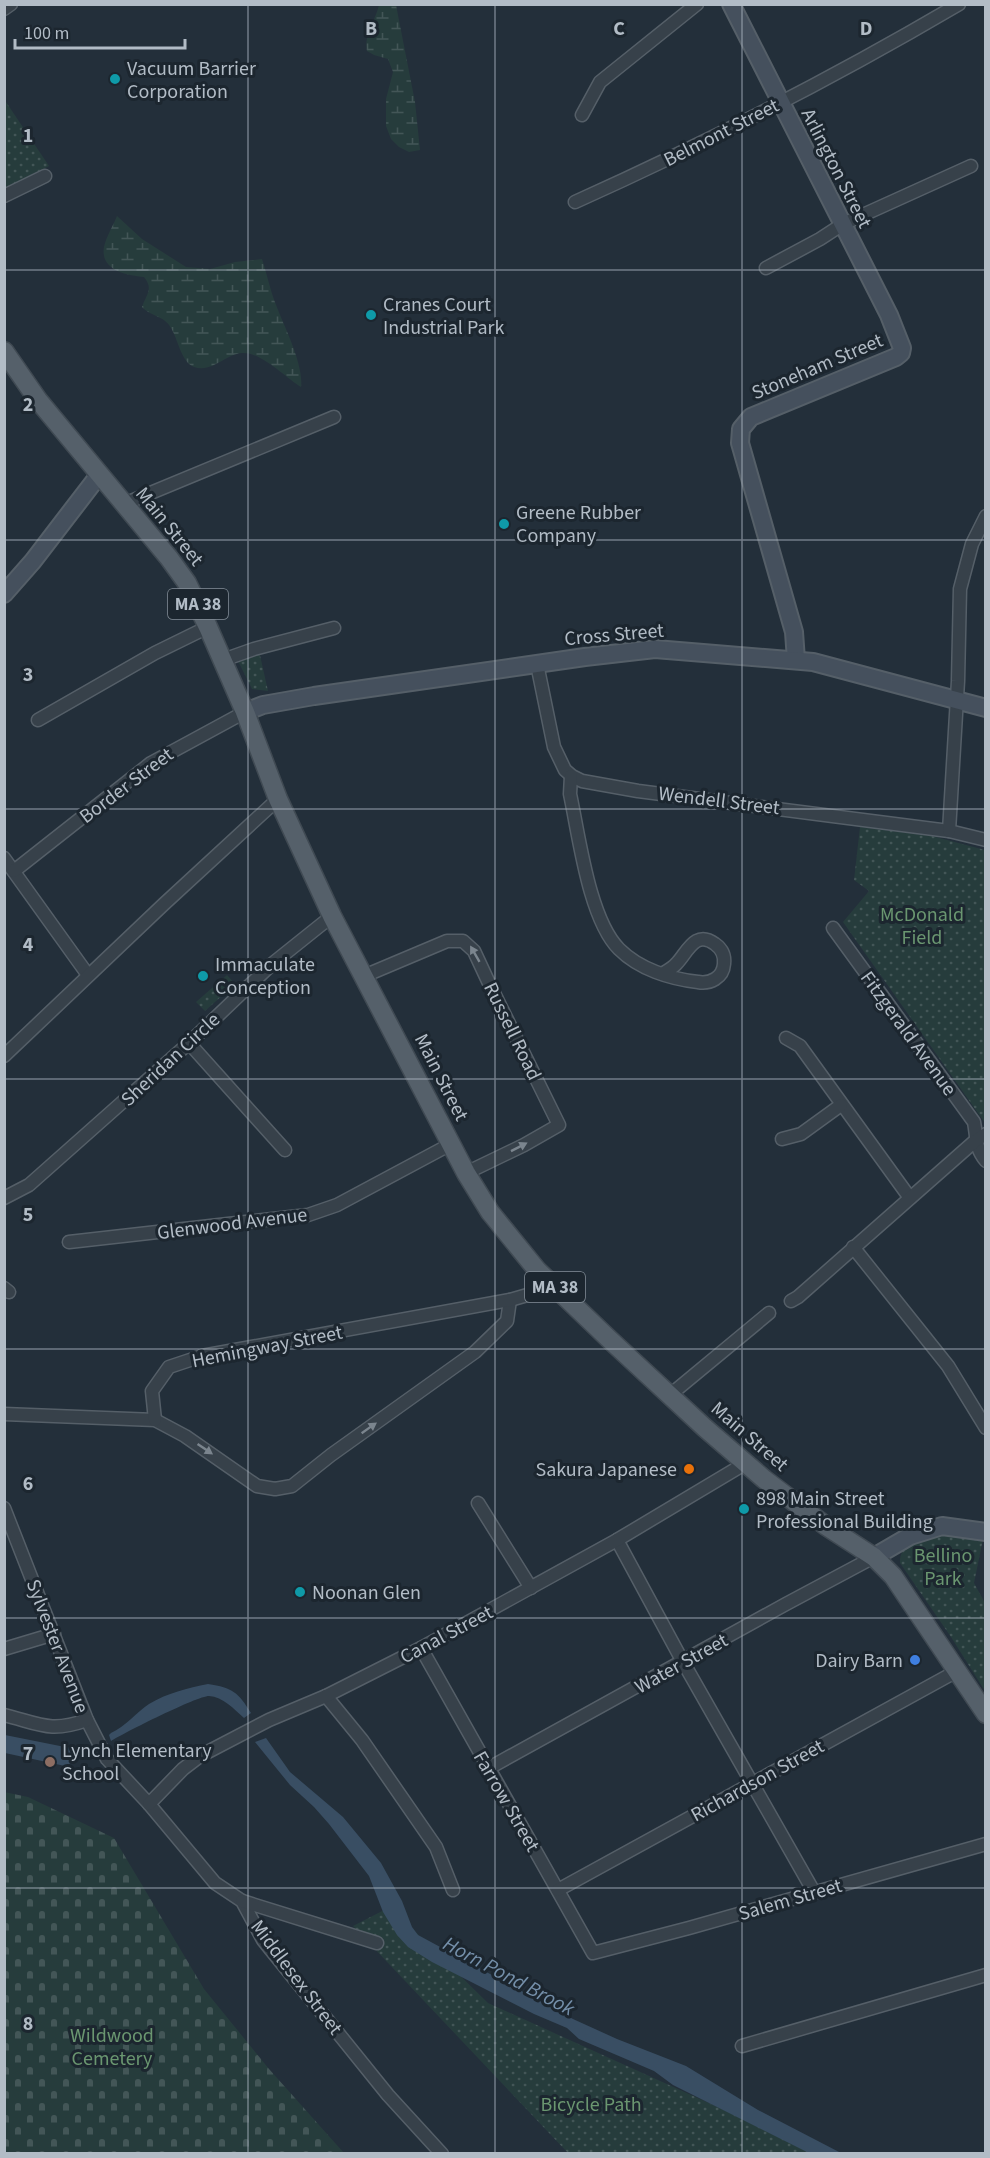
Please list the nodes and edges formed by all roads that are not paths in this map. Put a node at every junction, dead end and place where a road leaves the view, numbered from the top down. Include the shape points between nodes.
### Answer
1 (11, 4) edge
2 (697, 4) edge
3 (732, 4) edge
4 (959, 4) edge
5 (4, 9) edge
6 (780, 102) junction
7 (582, 115) dead end
8 (971, 166) dead end
9 (45, 176) dead end
10 (4, 196) edge
11 (575, 202) dead end
12 (843, 224) junction
13 (765, 268) dead end
14 (4, 351) edge
15 (902, 351) joint
16 (334, 417) dead end
17 (99, 475) junction
18 (124, 504) junction
19 (986, 516) edge
20 (4, 594) edge
21 (208, 627) junction
22 (334, 628) dead end
23 (223, 660) junction
24 (796, 660) junction
25 (537, 663) junction
26 (957, 700) junction
27 (986, 708) edge
28 (245, 712) junction
29 (38, 720) dead end
30 (571, 776) junction
31 (278, 799) junction
32 (949, 831) junction
33 (986, 840) edge
34 (4, 858) edge
35 (14, 870) junction
36 (332, 916) junction
37 (833, 928) dead end
38 (662, 974) junction
39 (88, 975) junction
40 (364, 976) junction
41 (786, 1038) dead end
42 (189, 1043) junction
43 (4, 1056) edge
44 (841, 1106) junction
45 (980, 1138) edge
46 (782, 1139) dead end
47 (451, 1144) junction
48 (285, 1150) dead end
49 (986, 1161) edge
50 (466, 1173) junction
51 (4, 1198) edge
52 (910, 1198) junction
53 (69, 1242) dead end
54 (853, 1247) junction
55 (555, 1287) junction
56 (510, 1300) junction
57 (791, 1301) dead end
58 (769, 1313) dead end
59 (669, 1395) junction
60 (981, 1409) edge
61 (4, 1414) edge
62 (155, 1420) junction
63 (986, 1428) edge
64 (746, 1463) junction
65 (478, 1503) dead end
66 (4, 1508) edge
67 (986, 1532) edge
68 (617, 1540) junction
69 (874, 1557) junction
70 (531, 1588) junction
71 (54, 1634) junction
72 (421, 1648) junction
73 (4, 1649) edge
74 (683, 1662) junction
75 (957, 1671) junction
76 (326, 1696) junction
77 (986, 1714) edge
78 (4, 1715) edge
79 (87, 1720) junction
80 (489, 1768) junction
81 (752, 1783) junction
82 (149, 1804) junction
83 (986, 1844) edge
84 (453, 1890) dead end
85 (558, 1890) junction
86 (814, 1892) junction
87 (242, 1901) junction
88 (376, 1943) dead end
89 (593, 1953) joint
90 (986, 1975) edge
91 (742, 2046) dead end
92 (442, 2154) edge

1 - 5 street
2 - 7 street via 600,82
3 - 6 street, Arlington Street
4 - 6 street, Belmont Street
6 - 11 street, Belmont Street
6 - 12 street, Arlington Street
8 - 12 street
9 - 10 street
12 - 13 street
12 - 15 street, Arlington Street via 889,315
14 - 17 main road, Main Street / MA 38
15 - 24 street, Stoneham Street via 896,357 755,415 740,431 793,630
16 - 18 street
17 - 18 main road, Main Street / MA 38
17 - 20 street
18 - 21 main road, Main Street / MA 38 via 183,577
19 - 26 street via 972,544 960,589
21 - 23 main road, Main Street / MA 38
21 - 29 street
22 - 23 street
23 - 28 main road, Main Street / MA 38
24 - 25 street, Cross Street via 655,649
24 - 26 street, Cross Street
25 - 28 street, Cross Street via 315,696
25 - 30 street via 554,747
26 - 27 street, Cross Street
26 - 32 street
28 - 31 main road, Main Street / MA 38
28 - 35 street, Border Street via 151,763
30 - 32 street, Wendell Street via 593,784
30 - 38 street via 570,794 598,915 619,949
31 - 36 main road, Main Street / MA 38
31 - 39 street
32 - 33 street, Wendell Street
34 - 35 street
35 - 39 street
36 - 40 main road, Main Street / MA 38
36 - 42 street, Sheridan Circle via 272,964
37 - 45 street, Fitzgerald Avenue via 974,1122
38 - 38 street via 697,941 717,945 724,957 723,970 708,982
39 - 43 street
40 - 47 main road, Main Street / MA 38
50 -> 40 street, Russell Road via 559,1125 474,951 463,941 447,941
41 - 44 street via 800,1046
42 - 48 street
42 - 51 street, Sheridan Circle via 29,1185
44 - 46 street via 801,1134
44 - 52 street
45 - 49 street, Fitzgerald Avenue via 979,1152
45 - 52 street
47 - 50 main road, Main Street / MA 38
47 - 53 street, Glenwood Avenue via 337,1204 308,1215
50 - 55 main road, Main Street / MA 38 via 490,1212
52 - 54 street
54 - 57 street
54 - 60 street
55 - 56 street, Hemingway Street
55 - 59 main road, Main Street / MA 38
56 - 62 street, Hemingway Street via 202,1356 169,1367 152,1391
62 -> 56 street via 257,1486 292,1486 475,1352 507,1321
58 - 59 street
59 - 64 main road, Main Street / MA 38
60 - 63 street
61 - 62 street
64 - 68 street, Canal Street
64 - 69 main road, Main Street / MA 38 via 826,1527
65 - 70 street
66 - 71 street, Sylvester Avenue
67 - 69 street via 942,1526 910,1536
68 - 70 street, Canal Street
68 - 74 street
69 - 74 street, Water Street
69 - 75 main road, Main Street / MA 38 via 893,1576
70 - 72 street, Canal Street
71 - 73 street
71 - 79 street, Sylvester Avenue
72 - 76 street, Canal Street
72 - 80 street, Farrow Street
74 - 80 street, Water Street
74 - 81 street
75 - 77 main road, Main Street / MA 38
75 - 81 street, Richardson Street
76 - 82 street, Canal Street via 200,1756
76 - 84 street via 362,1740 436,1847
78 - 79 street via 56,1728
79 - 82 street, Sylvester Avenue via 107,1759
80 - 85 street, Farrow Street
81 - 85 street, Richardson Street
81 - 86 street
82 - 87 street, Middlesex Street via 215,1883
83 - 86 street, Salem Street
85 - 89 street, Farrow Street
86 - 89 street, Salem Street
87 - 88 street
87 - 92 street, Middlesex Street via 264,1940 388,2095
90 - 91 street

